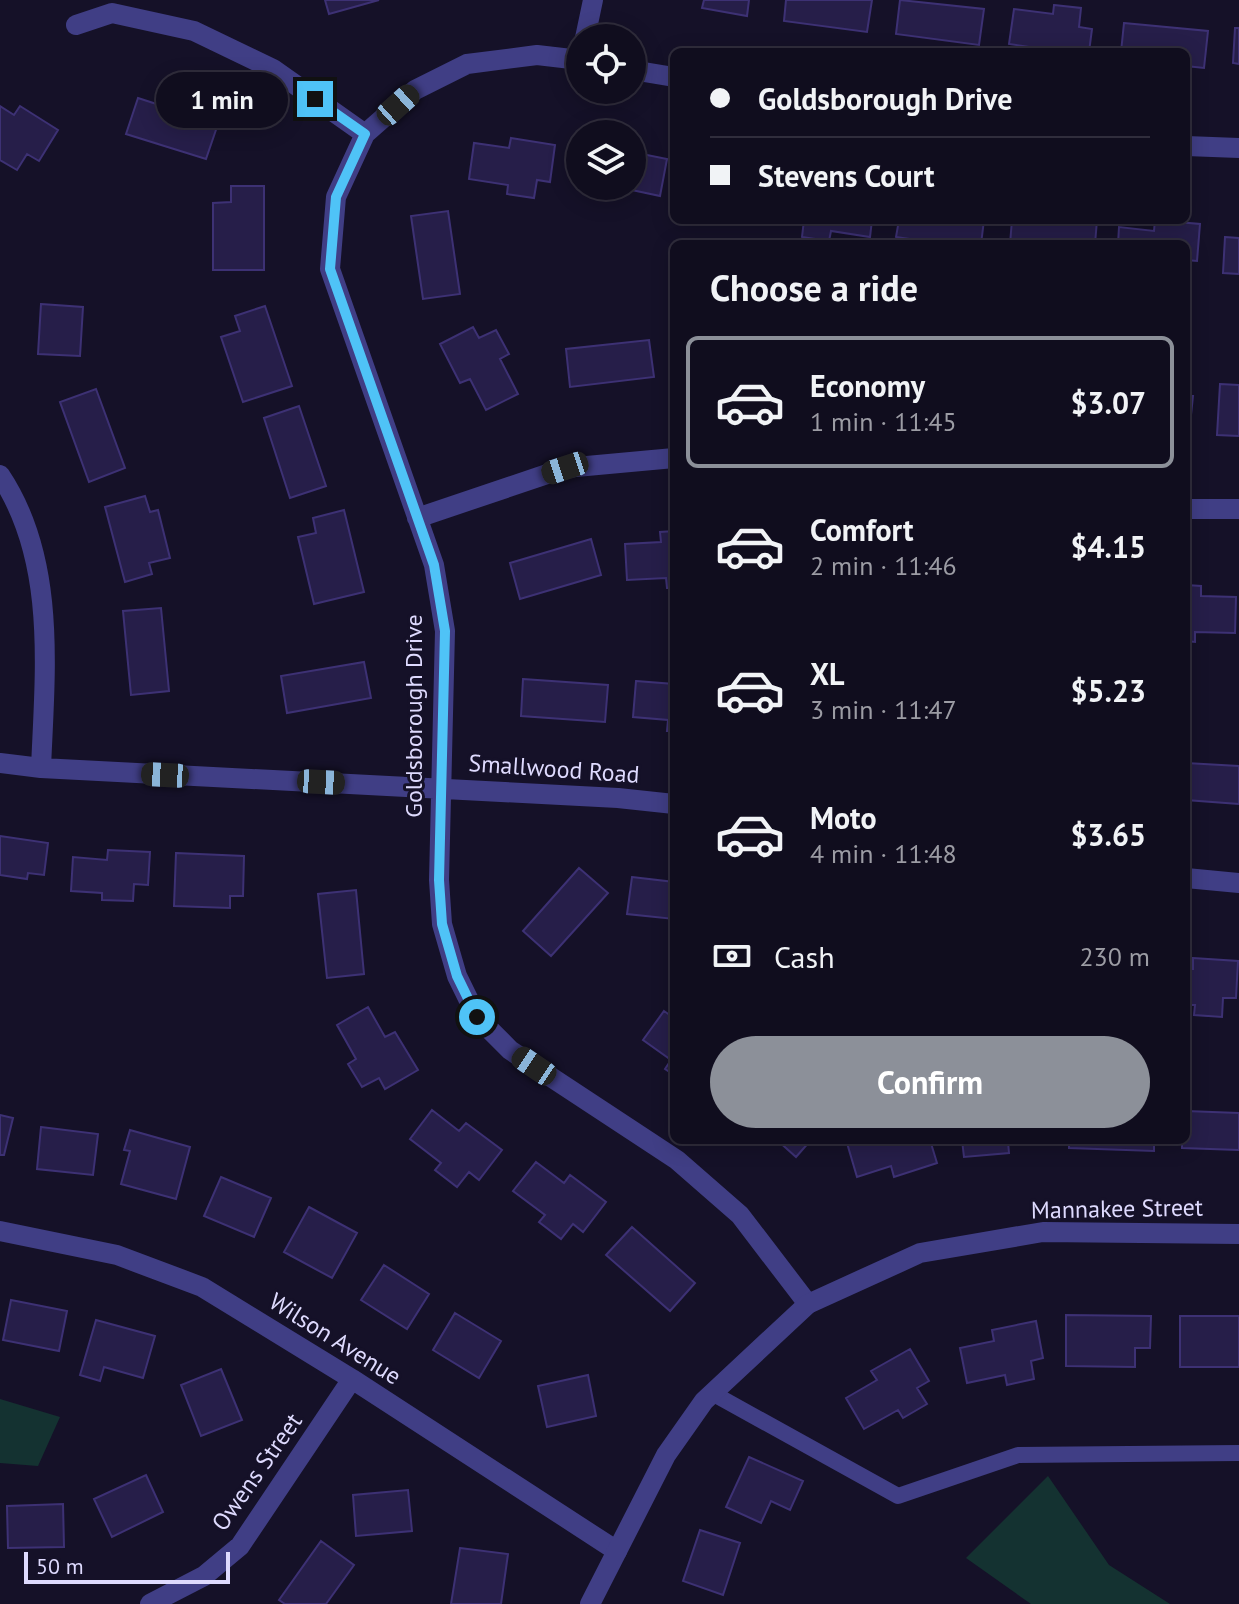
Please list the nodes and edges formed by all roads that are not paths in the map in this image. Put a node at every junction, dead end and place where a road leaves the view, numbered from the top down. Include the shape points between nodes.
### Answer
1 (593, 0) edge
2 (588, 24) edge
3 (76, 25) dead end
4 (566, 58) edge
5 (646, 72) edge
6 (670, 76) edge
7 (365, 134) junction
8 (1190, 146) edge
9 (1239, 148) edge
10 (670, 458) edge
11 (0, 475) edge
12 (1190, 509) edge
13 (1239, 509) edge
14 (417, 518) junction
15 (0, 763) edge
16 (41, 768) junction
17 (441, 788) junction
18 (670, 804) edge
19 (1190, 878) edge
20 (1239, 883) edge
21 (0, 1231) edge
22 (1239, 1234) edge
23 (808, 1304) junction
24 (352, 1379) junction
25 (712, 1393) junction
26 (1239, 1453) edge
27 (617, 1551) junction
28 (150, 1604) edge
29 (590, 1604) edge

1 - 2 street
3 - 7 street via 112,13 194,31 273,69
4 - 7 street, Goldsborough Drive via 537,55 467,64 415,90
5 - 6 street
7 - 14 street, Goldsborough Drive via 336,197 330,269
8 - 9 street
10 - 14 street via 565,468
11 - 16 street via 13,495 35,560 46,638
12 - 13 street
14 - 17 street, Goldsborough Drive via 434,565 445,631
15 - 16 street, Smallwood Road
16 - 17 street, Smallwood Road
17 - 18 street, Smallwood Road
17 - 23 street, Goldsborough Drive via 442,924 457,976 477,1017 510,1050 677,1160 740,1215
19 - 20 street
21 - 24 street, Wilson Avenue via 117,1255 202,1287
22 - 23 street, Mannakee Street via 1043,1232 920,1253
23 - 25 street, Mannakee Street
24 - 27 street, Wilson Avenue
24 - 28 street, Owens Street via 240,1546 204,1576
25 - 26 lane via 898,1496 1018,1455
25 - 27 street, Mannakee Street via 666,1455
27 - 29 street, Mannakee Street

